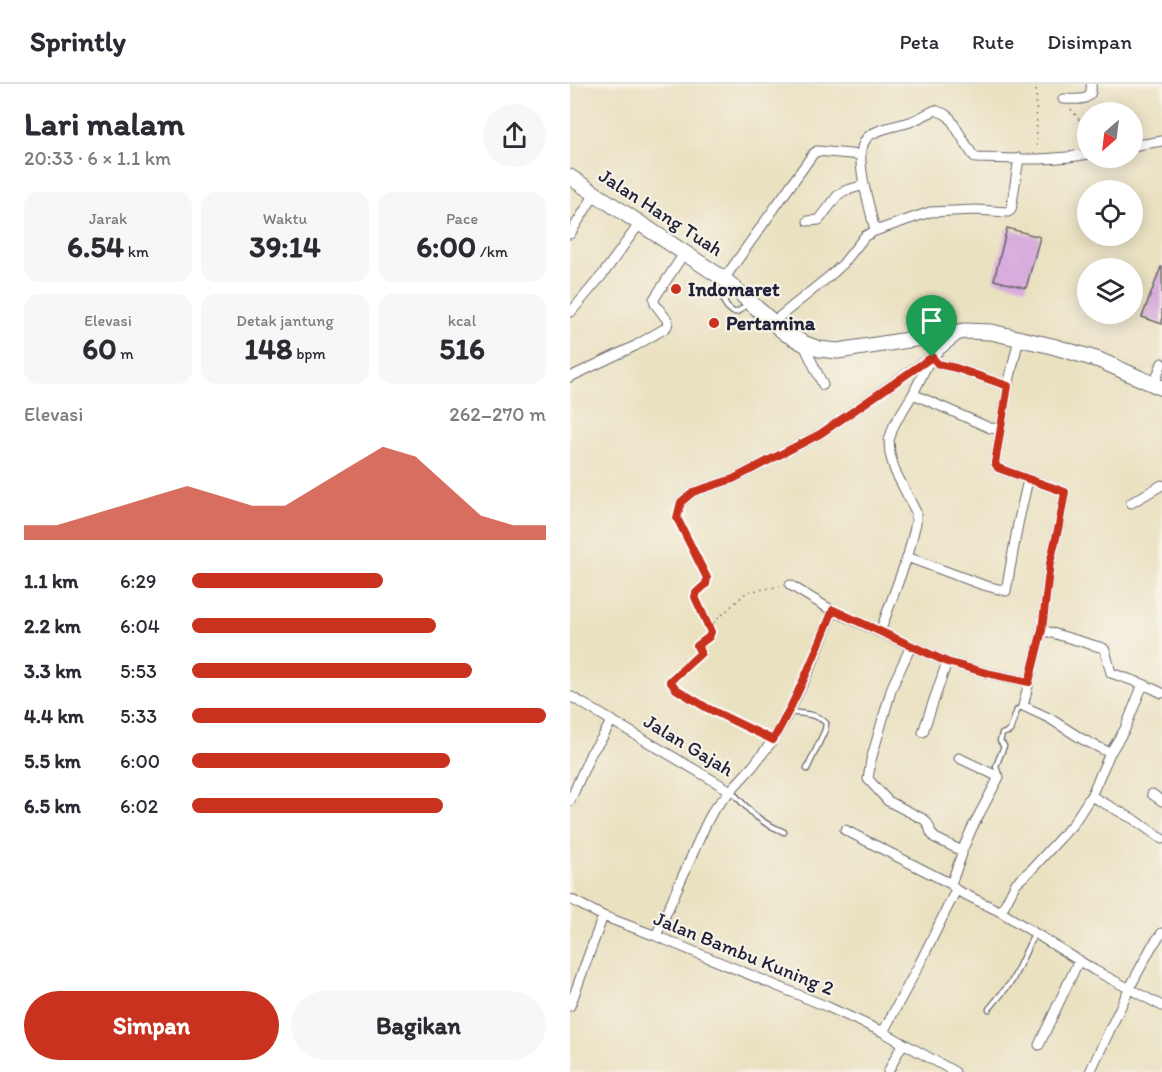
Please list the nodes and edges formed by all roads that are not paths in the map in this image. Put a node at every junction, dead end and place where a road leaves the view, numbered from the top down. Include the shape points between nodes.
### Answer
1 (1091, 84) edge
2 (1063, 99) road end
3 (1162, 141) edge
4 (1143, 144) edge
5 (861, 155) junction
6 (1077, 156) edge
7 (1019, 158) junction
8 (570, 177) edge
9 (864, 185) junction
10 (595, 194) junction
11 (808, 221) dead end
12 (640, 223) junction
13 (875, 231) junction
14 (570, 234) edge
15 (685, 252) junction
16 (729, 283) junction
17 (571, 312) edge
18 (773, 322) junction
19 (964, 331) junction
20 (1019, 338) junction
21 (803, 344) junction
22 (932, 357) junction
23 (1162, 363) edge
24 (570, 377) edge
25 (823, 385) dead end
26 (1008, 386) junction
27 (1158, 386) edge
28 (913, 394) junction
29 (1000, 429) junction
30 (1028, 480) junction
31 (1162, 485) edge
32 (681, 502) road end
33 (1131, 503) dead end
34 (907, 557) junction
35 (790, 585) road end
36 (833, 610) junction
37 (1042, 630) junction
38 (879, 632) junction
39 (911, 646) junction
40 (947, 662) junction
41 (1029, 682) junction
42 (1143, 684) junction
43 (1162, 693) edge
44 (570, 696) edge
45 (1023, 706) junction
46 (789, 712) junction
47 (612, 720) junction
48 (923, 732) dead end
49 (1110, 753) junction
50 (959, 758) dead end
51 (807, 769) dead end
52 (999, 777) junction
53 (731, 791) junction
54 (1152, 794) dead end
55 (1091, 796) junction
56 (570, 801) edge
57 (1162, 801) edge
58 (844, 830) dead end
59 (784, 832) dead end
60 (1162, 839) edge
61 (962, 851) junction
62 (954, 887) junction
63 (570, 899) edge
64 (1001, 912) junction
65 (603, 916) junction
66 (1035, 932) junction
67 (1162, 933) edge
68 (656, 936) junction
69 (1079, 960) junction
70 (1129, 989) junction
71 (570, 1006) edge
72 (1162, 1006) edge
73 (989, 1009) dead end
74 (883, 1032) junction
75 (903, 1043) junction
76 (1039, 1045) dead end
77 (888, 1072) edge
78 (955, 1072) edge
79 (1090, 1072) edge

1 - 2 street via 1092,90 1084,99
3 - 4 street
5 - 7 street via 871,135 935,110 950,118 976,158
5 - 9 street
5 - 16 street via 817,151
6 - 7 street
7 - 13 street via 1008,212 930,212
8 - 10 main road, Jalan Hang Tuah
9 - 11 street via 844,191 819,220
9 - 13 street
10 - 12 main road, Jalan Hang Tuah
10 - 14 street
12 - 15 main road, Jalan Hang Tuah
12 - 17 street
13 - 18 street via 831,275
15 - 16 main road, Jalan Hang Tuah
15 - 24 street via 654,299 668,321 667,326
16 - 18 main road, Jalan Hang Tuah
18 - 21 main road, Jalan Hang Tuah
19 - 20 main road, Jalan Hang Tuah
19 - 21 main road, Jalan Hang Tuah via 838,351
19 - 22 street
20 - 26 street
20 - 27 main road, Jalan Hang Tuah via 1099,360
21 - 25 street
22 - 26 street via 938,364
22 - 28 street
22 - 32 street via 820,434 733,479 693,492
23 - 27 street
26 - 29 street
28 - 29 street
28 - 34 street via 889,440 895,471 916,512
29 - 30 street via 995,463 998,468
30 - 34 street via 1006,591
30 - 37 street via 1065,492 1050,563
31 - 33 street
34 - 38 street
35 - 36 street
36 - 38 street
36 - 46 street
37 - 41 street
37 - 42 street via 1103,648 1111,673
38 - 39 street
39 - 40 street
39 - 61 street via 892,687 868,779 888,801 925,820 935,838
40 - 41 street
40 - 48 street
41 - 45 street
42 - 43 street
42 - 49 street via 1125,729
44 - 47 street, Jalan Gajah
45 - 49 street via 1050,717
45 - 52 lane via 1017,710 1010,731 1002,734 1000,741 1004,746 996,766
46 - 51 lane via 814,716 826,723
46 - 53 street via 773,740
47 - 53 street, Jalan Gajah
47 - 56 street via 591,753
49 - 55 street
50 - 52 street
52 - 61 street
53 - 59 lane, Jalan Gajah via 754,815
53 - 68 street via 706,824
54 - 57 street
55 - 60 street
55 - 64 street via 1073,824 1016,883
58 - 62 street
61 - 62 street
62 - 64 street
62 - 74 street
63 - 65 street, Jalan Bambu Kuning 2
64 - 66 street
65 - 68 street, Jalan Bambu Kuning 2
65 - 71 street
66 - 69 street
66 - 73 lane via 1012,981
67 - 70 street
68 - 74 street, Jalan Bambu Kuning 2
69 - 70 street
69 - 76 street
70 - 72 street
70 - 79 street
74 - 75 street, Jalan Bambu Kuning 2
75 - 77 street
75 - 78 street, Jalan Bambu Kuning 2

